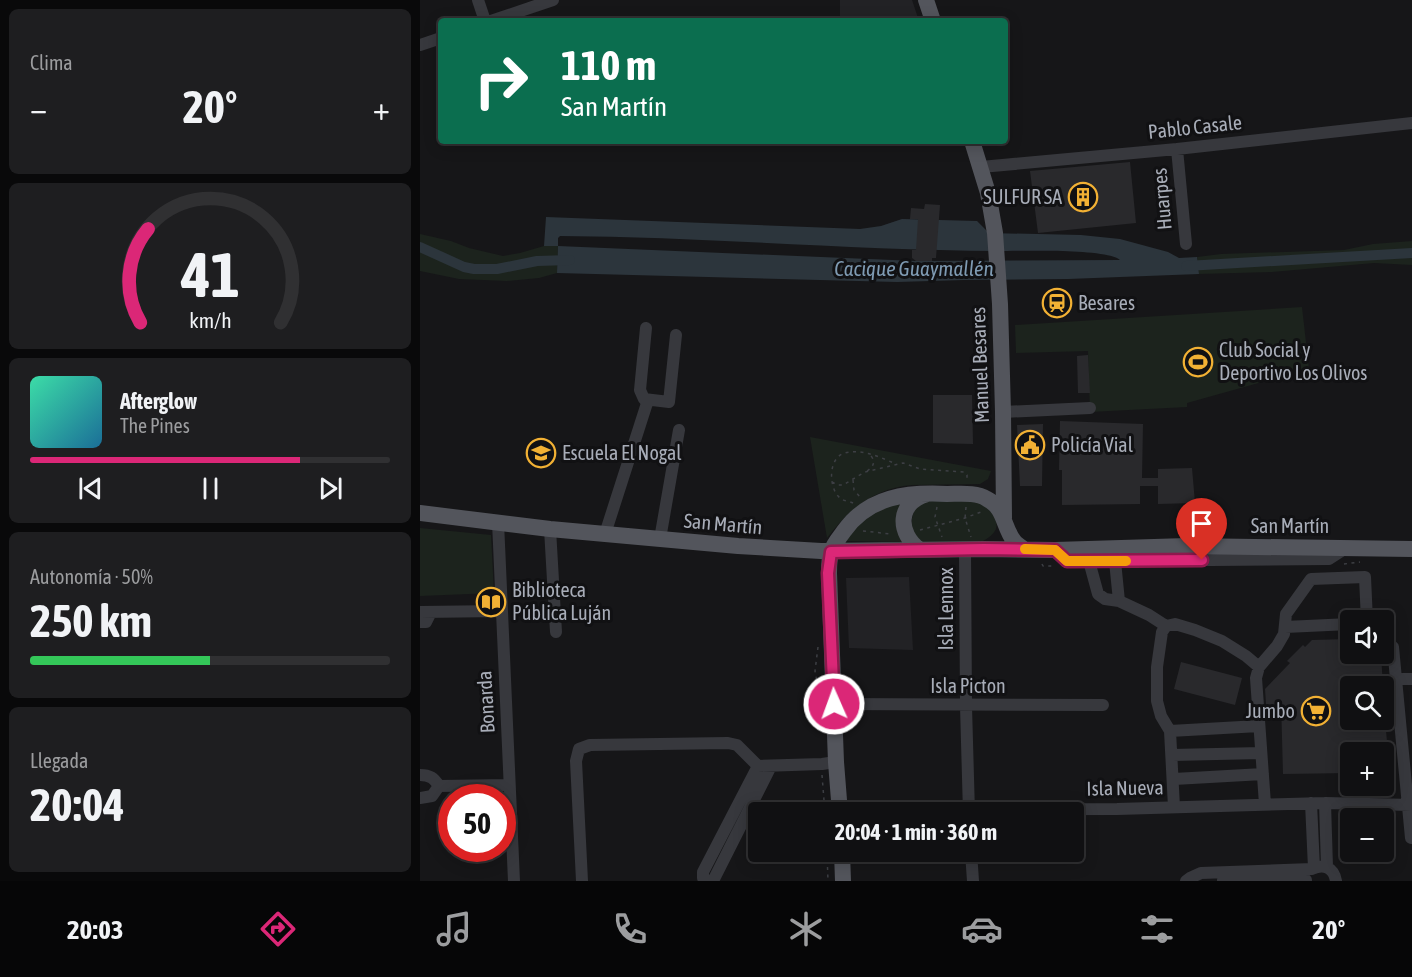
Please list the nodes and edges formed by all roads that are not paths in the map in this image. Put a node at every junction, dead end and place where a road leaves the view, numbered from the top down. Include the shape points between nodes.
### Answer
1 (478, 0) edge
2 (553, 0) edge
3 (926, 0) edge
4 (484, 18) edge
5 (500, 18) edge
6 (932, 18) edge
7 (438, 39) edge
8 (420, 45) edge
9 (1412, 123) edge
10 (973, 144) edge
11 (1177, 149) junction
12 (981, 167) junction
13 (1186, 244) dead end
14 (646, 328) dead end
15 (676, 334) dead end
16 (648, 400) junction
17 (1090, 408) dead end
18 (1003, 412) junction
19 (679, 430) dead end
20 (1003, 450) junction
21 (968, 491) junction
22 (935, 493) junction
23 (420, 513) edge
24 (1004, 518) junction
25 (498, 522) junction
26 (550, 529) junction
27 (605, 534) junction
28 (660, 539) junction
29 (1346, 548) junction
30 (975, 549) junction
31 (1024, 549) junction
32 (1412, 549) edge
33 (920, 550) junction
34 (1055, 550) junction
35 (831, 552) junction
36 (1311, 559) junction
37 (1089, 561) junction
38 (1115, 561) junction
39 (1311, 579) junction
40 (1119, 602) junction
41 (1366, 610) edge
42 (501, 611) junction
43 (426, 612) edge
44 (420, 622) edge
45 (1340, 624) edge
46 (1166, 626) junction
47 (1285, 627) junction
48 (556, 632) dead end
49 (1394, 647) dead end
50 (1259, 667) junction
51 (1395, 679) junction
52 (1412, 679) edge
53 (834, 704) junction
54 (1103, 705) dead end
55 (966, 706) junction
56 (1259, 726) junction
57 (1170, 731) junction
58 (1261, 753) junction
59 (1172, 755) junction
60 (836, 762) junction
61 (758, 766) junction
62 (771, 766) junction
63 (1263, 774) junction
64 (420, 775) edge
65 (1174, 779) junction
66 (438, 784) edge
67 (509, 784) edge
68 (438, 787) edge
69 (420, 798) edge
70 (839, 802) edge
71 (969, 802) edge
72 (1311, 803) junction
73 (1325, 803) junction
74 (1265, 804) junction
75 (1410, 804) edge
76 (1174, 807) junction
77 (1084, 809) edge
78 (1411, 838) edge
79 (513, 862) edge
80 (842, 862) edge
81 (972, 862) edge
82 (1327, 867) junction
83 (1309, 874) edge
84 (514, 881) edge
85 (582, 881) edge
86 (708, 881) edge
87 (843, 881) edge
88 (973, 881) edge
89 (1186, 881) edge
90 (1215, 881) edge
91 (1336, 881) edge

1 - 4 street
2 - 5 street
3 - 6 main road
7 - 8 street
9 - 11 street, Pablo Casale
10 - 12 main road, Manuel Besares
11 - 12 street, Pablo Casale
11 - 13 street, Huarpes
12 - 18 main road, Manuel Besares via 995,233
14 - 16 street via 640,390
15 - 16 street via 669,402
16 - 27 street
17 - 18 street
18 - 20 main road, Manuel Besares
19 - 28 street
20 - 21 main road via 993,484 988,489
20 - 24 main road, Manuel Besares
21 - 22 main road
21 - 24 main road via 993,502
22 - 33 main road via 919,496 904,517 906,534
22 - 35 main road via 892,497 857,511
23 - 25 main road, San Martín
24 - 30 main road via 999,538 992,545
24 - 31 main road via 1013,540
25 - 26 main road, San Martín
25 - 42 street, Bonarda
26 - 27 main road, San Martín
26 - 48 street
27 - 28 main road, San Martín
28 - 35 main road, San Martín
29 - 32 main road, San Martín
29 - 34 main road, San Martín via 1187,546
29 - 36 street via 1329,559
30 - 31 main road, San Martín
30 - 33 main road, San Martín
30 - 55 street, Isla Lennox
31 - 34 main road, San Martín
33 - 35 main road, San Martín
34 - 37 street via 1067,561
35 - 53 main road via 828,573
36 - 38 street
36 - 39 street
37 - 38 street
37 - 40 street via 1098,594
38 - 40 street
39 - 41 street via 1365,577
39 - 47 street via 1286,614
40 - 46 street
42 - 43 street
42 - 67 street, Bonarda
43 - 44 street via 426,622
45 - 47 street
46 - 50 street via 1175,624 1222,641
46 - 57 street via 1157,667 1156,701
47 - 50 street via 1277,646
49 - 51 street
50 - 56 street
51 - 52 street
51 - 75 street
53 - 55 street, Isla Picton
53 - 60 main road
54 - 55 street, Isla Picton
55 - 71 street, Isla Lennox
56 - 57 street
56 - 58 street
57 - 59 street
58 - 59 street
58 - 63 street
59 - 65 street
60 - 62 street
60 - 70 main road
61 - 62 street
61 - 85 street via 737,745 728,743 590,745 579,749 576,760
61 - 86 street via 702,872
62 - 86 street via 714,879
63 - 65 street
63 - 74 street
64 - 66 street via 434,778
65 - 76 street
68 - 69 street via 432,796
72 - 73 street, Isla Nueva
72 - 74 street, Isla Nueva
72 - 83 street
73 - 75 street, Isla Nueva
73 - 82 street
74 - 76 street, Isla Nueva
75 - 78 street
76 - 77 street, Isla Nueva
79 - 84 street, Bonarda
80 - 87 main road
81 - 88 street
82 - 83 street via 1320,866
82 - 91 street
83 - 89 street via 1201,873
83 - 90 street

